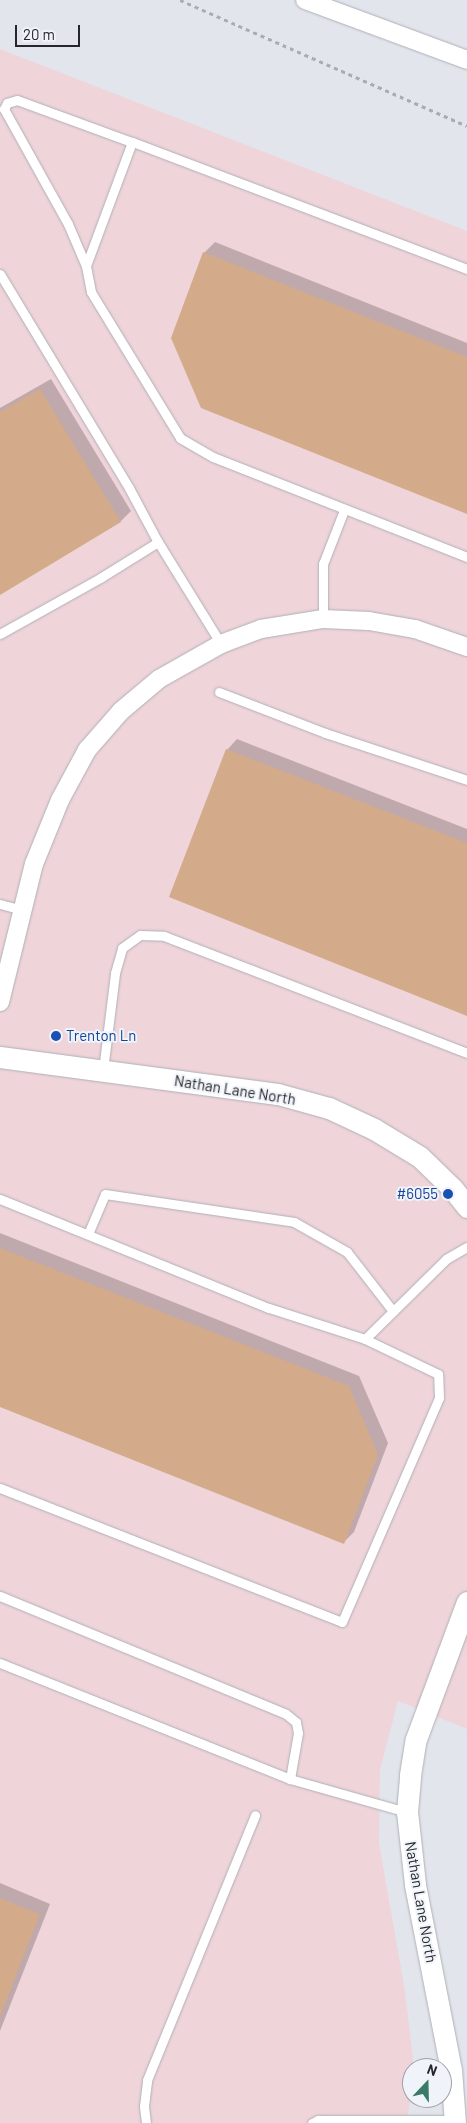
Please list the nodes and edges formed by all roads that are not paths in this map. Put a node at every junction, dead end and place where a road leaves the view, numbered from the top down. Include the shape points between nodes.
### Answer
1 (305, 0) edge
2 (467, 60) edge
3 (132, 142) junction
4 (86, 266) junction
5 (467, 269) edge
6 (0, 274) edge
7 (8, 287) junction
8 (0, 292) edge
9 (344, 510) junction
10 (158, 542) junction
11 (467, 557) edge
12 (323, 618) junction
13 (0, 634) edge
14 (221, 644) junction
15 (467, 647) edge
16 (219, 692) dead end
17 (467, 780) edge
18 (0, 904) edge
19 (22, 910) junction
20 (0, 1002) edge
21 (467, 1053) edge
22 (0, 1057) edge
23 (103, 1071) junction
24 (0, 1199) edge
25 (467, 1207) edge
26 (88, 1234) junction
27 (467, 1247) edge
28 (393, 1311) junction
29 (364, 1339) junction
30 (0, 1488) edge
31 (0, 1596) edge
32 (467, 1602) edge
33 (0, 1663) edge
34 (290, 1780) junction
35 (407, 1812) junction
36 (255, 1815) dead end
37 (457, 2122) edge
38 (146, 2123) edge
39 (312, 2123) edge

1 - 2 street
3 - 4 lane
3 - 4 lane via 17,100 7,103 4,109 68,224
3 - 5 lane
4 - 9 lane via 92,292 180,438 213,457
6 - 7 lane
7 - 8 lane
7 - 10 lane
9 - 11 lane
9 - 12 lane via 323,564
10 - 13 lane
10 - 14 lane
12 - 14 street via 261,629
12 - 15 street via 415,629
14 - 19 street via 159,679 121,711 87,750 60,800 34,864
16 - 17 lane via 325,733
18 - 19 lane
19 - 20 street
21 - 23 lane via 164,936 140,935 122,948 114,973
22 - 23 street, Nathan Lane North
23 - 25 street, Nathan Lane North via 278,1094 329,1108 374,1129 420,1158
24 - 26 lane
26 - 28 lane via 105,1194 294,1222 347,1252
26 - 29 lane via 269,1308
27 - 28 lane via 446,1259
28 - 29 lane
29 - 30 lane via 438,1374 439,1398 342,1622
31 - 34 lane via 286,1714 296,1722 298,1733
32 - 35 street, Nathan Lane North via 416,1739
33 - 34 lane
34 - 35 lane
35 - 37 street, Nathan Lane North via 415,1884 439,1999
36 - 38 lane via 147,2080
37 - 39 lane via 318,2120

